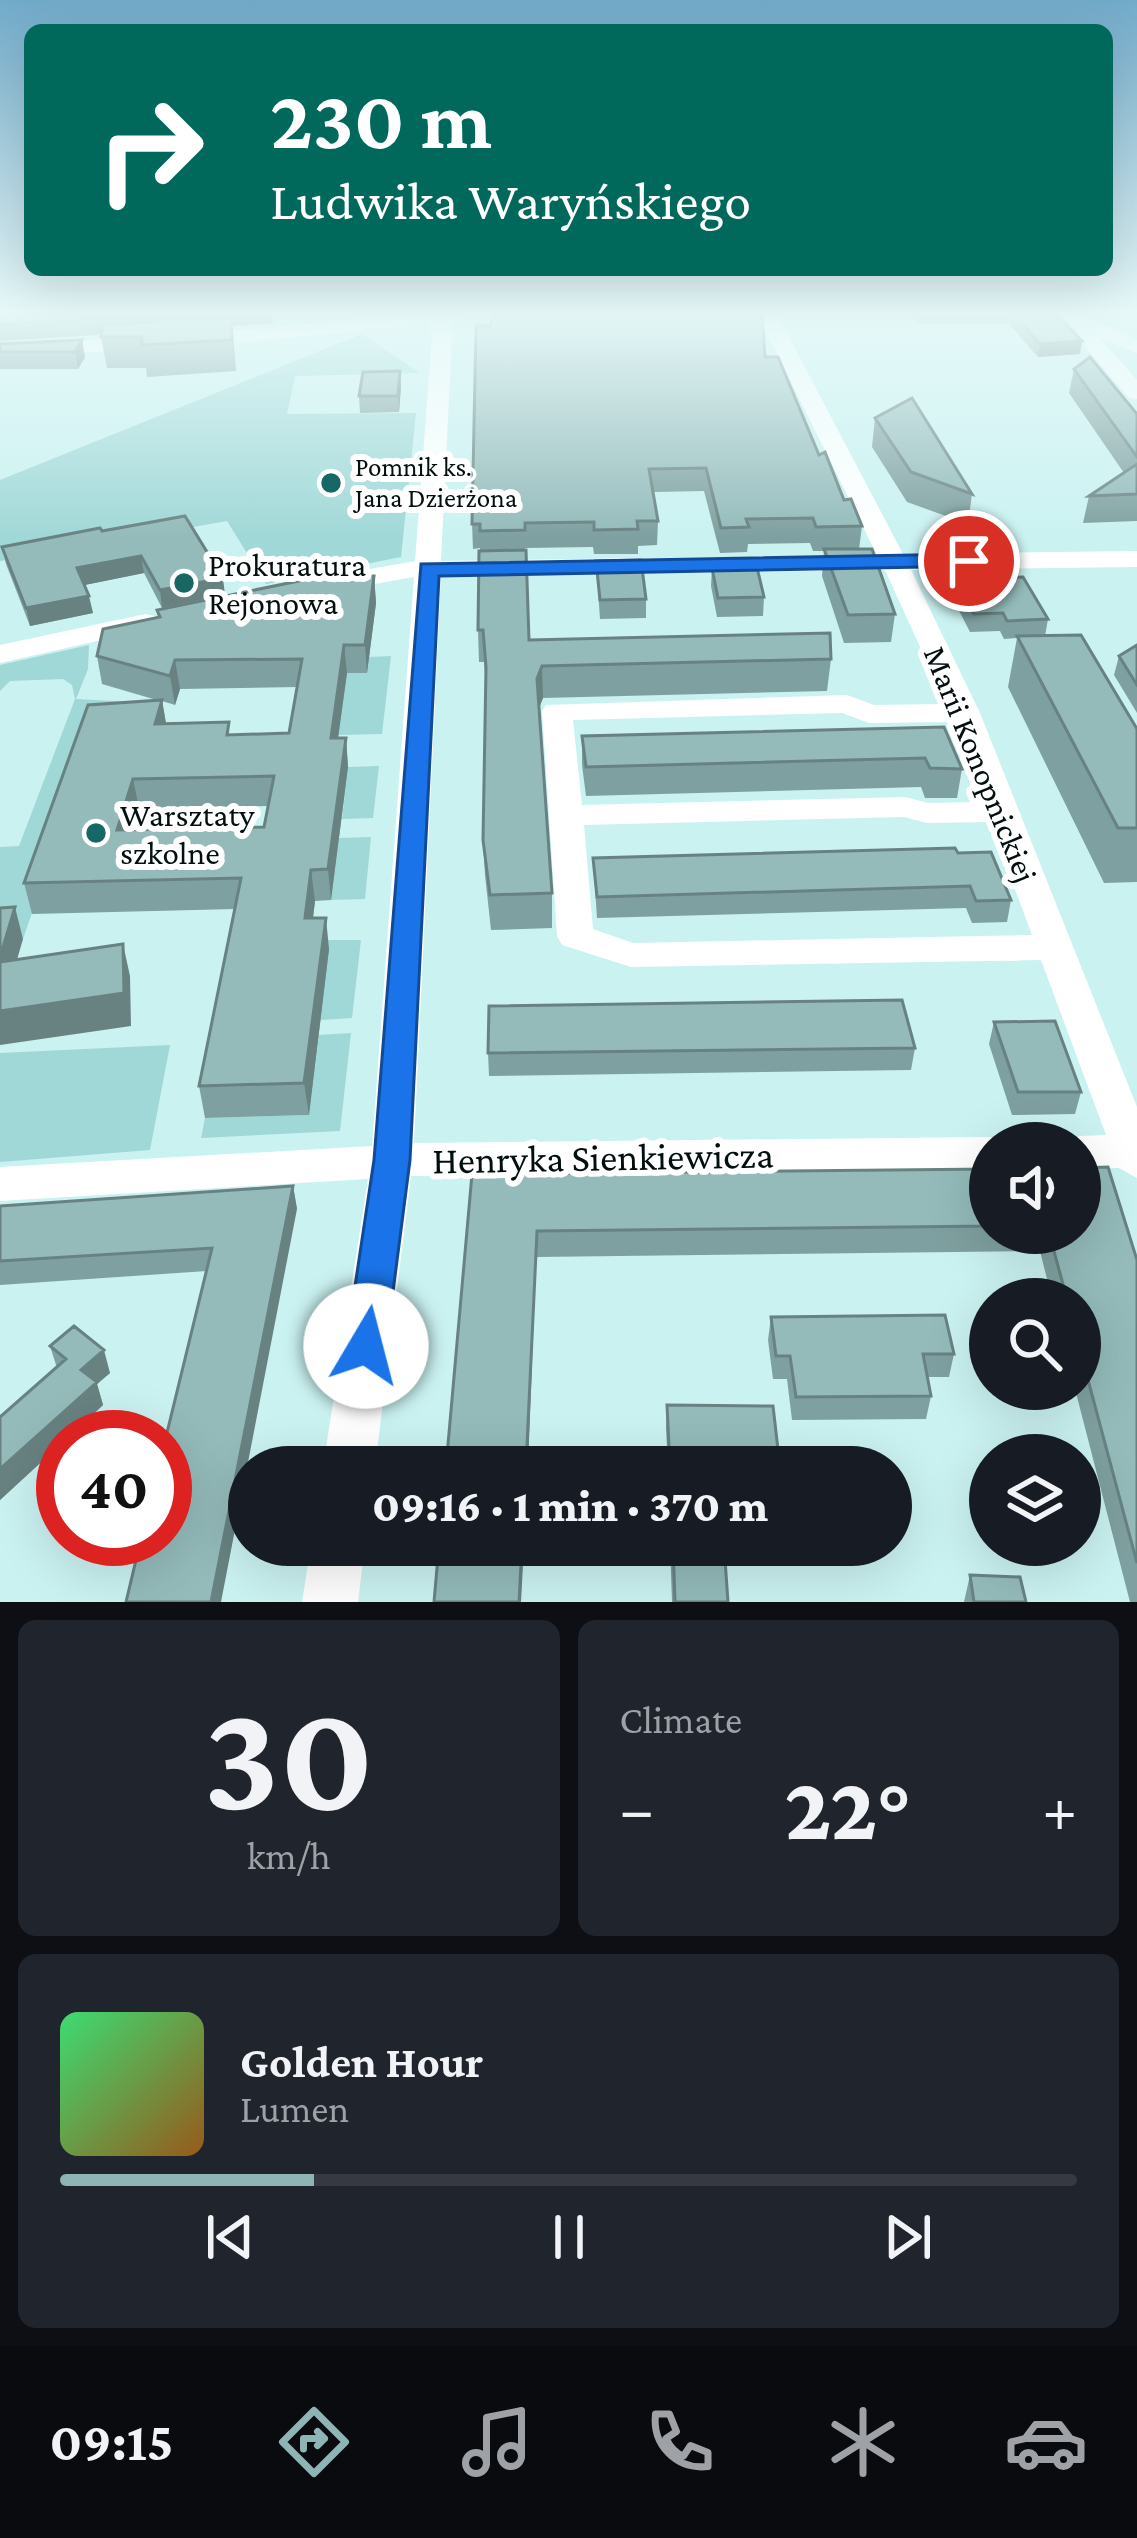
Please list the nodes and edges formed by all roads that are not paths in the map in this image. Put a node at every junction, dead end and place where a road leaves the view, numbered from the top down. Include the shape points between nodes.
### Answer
1 (439, 389) edge
2 (805, 389) edge
3 (1137, 559) edge
4 (894, 562) junction
5 (429, 569) junction
6 (286, 593) edge
7 (178, 615) edge
8 (0, 654) edge
9 (965, 712) junction
10 (1003, 812) junction
11 (566, 815) junction
12 (1055, 946) junction
13 (969, 1153) edge
14 (1101, 1153) edge
15 (1136, 1154) edge
16 (392, 1160) junction
17 (0, 1184) edge
18 (352, 1446) edge
19 (335, 1566) edge
20 (330, 1602) edge

1 - 5 street
2 - 4 street, Marii Konopnickiej
3 - 4 street
4 - 5 street
4 - 9 street, Marii Konopnickiej
5 - 6 street
5 - 16 street
7 - 8 street
9 - 10 street, Marii Konopnickiej
9 - 11 street via 869,714 847,704 557,711
10 - 11 street
10 - 12 street, Marii Konopnickiej
11 - 12 street via 575,936 631,955
12 - 15 street, Marii Konopnickiej
13 - 16 street, Henryka Sienkiewicza
14 - 15 street
16 - 17 street, Henryka Sienkiewicza
16 - 18 street
19 - 20 street

